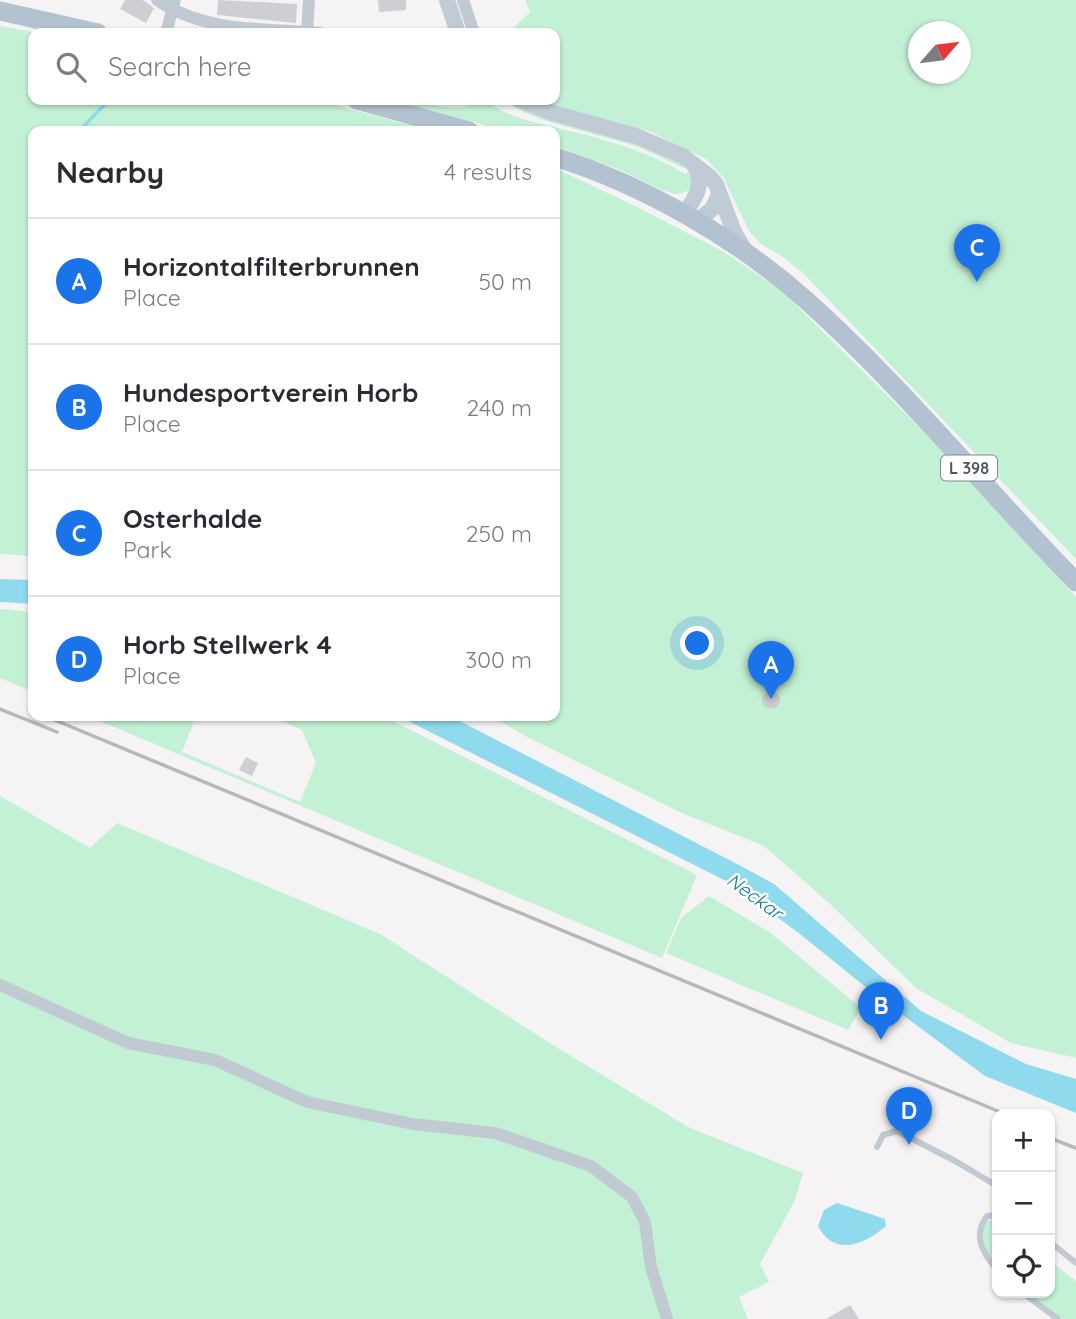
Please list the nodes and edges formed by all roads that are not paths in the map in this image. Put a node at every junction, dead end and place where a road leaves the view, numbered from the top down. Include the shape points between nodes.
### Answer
1 (157, 0) edge
2 (309, 0) edge
3 (447, 0) edge
4 (463, 0) edge
5 (173, 5) edge
6 (0, 11) edge
7 (76, 28) edge
8 (167, 28) edge
9 (254, 28) edge
10 (312, 28) edge
11 (467, 28) edge
12 (468, 28) edge
13 (375, 105) edge
14 (532, 105) edge
15 (452, 126) edge
16 (560, 159) edge
17 (696, 166) junction
18 (719, 195) junction
19 (690, 219) junction
20 (746, 253) junction
21 (1076, 582) edge
22 (0, 985) edge
23 (877, 1147) dead end
24 (992, 1183) edge
25 (992, 1216) edge
26 (1055, 1246) edge
27 (992, 1263) edge
28 (1076, 1263) edge
29 (1030, 1298) edge
30 (667, 1319) edge
31 (1058, 1319) edge

1 - 5 street
2 - 10 street
3 - 11 street
4 - 12 street
5 - 8 street
5 - 9 street via 191,18
6 - 7 main road
13 - 15 main road
14 - 17 street via 636,135
16 - 19 main road, L 398 via 644,192
17 - 18 street via 709,176
17 - 19 street via 700,190
18 - 19 street via 712,209
18 - 20 street
19 - 20 main road, L 398
20 - 21 main road, L 398 via 844,336
22 - 30 street via 128,1043 215,1060 307,1102 413,1124 495,1133 591,1166 632,1197 645,1222 651,1267
23 - 24 lane via 883,1135 897,1131
25 - 27 lane via 981,1224 978,1236
26 - 28 lane
29 - 31 lane

